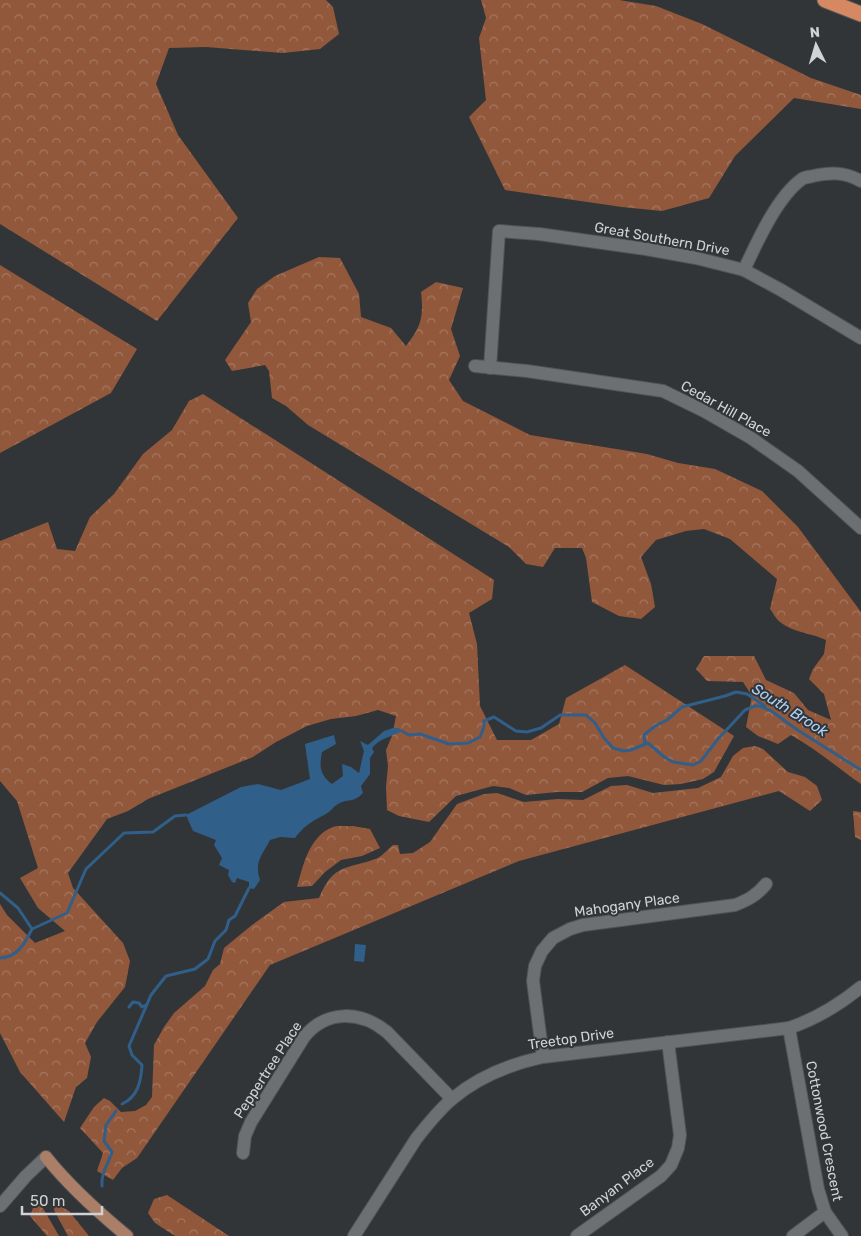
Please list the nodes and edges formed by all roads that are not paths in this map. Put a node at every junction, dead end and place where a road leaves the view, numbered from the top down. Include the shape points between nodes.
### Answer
1 (828, 1) edge
2 (861, 14) edge
3 (861, 19) edge
4 (861, 181) edge
5 (744, 270) junction
6 (861, 338) edge
7 (475, 366) dead end
8 (490, 368) junction
9 (861, 528) edge
10 (766, 884) dead end
11 (861, 987) edge
12 (789, 1028) junction
13 (668, 1042) junction
14 (543, 1057) junction
15 (452, 1098) junction
16 (243, 1153) dead end
17 (46, 1158) joint
18 (0, 1206) edge
19 (825, 1212) junction
20 (127, 1236) edge
21 (354, 1236) edge
22 (577, 1236) edge
23 (793, 1236) edge
24 (842, 1236) edge

1 - 2 highway
1 - 3 highway
4 - 5 street via 853,176 830,172 803,178 784,196
5 - 6 street, Great Southern Drive
5 - 8 street, Great Southern Drive via 646,249 499,231
7 - 8 street, Cedar Hill Place
8 - 9 street, Cedar Hill Place via 663,391 751,438 798,471
10 - 14 street, Mahogany Place via 757,894 735,905 583,925 553,938 538,958 533,973
11 - 12 street, Treetop Drive via 825,1013
12 - 13 street, Treetop Drive
12 - 19 street, Cottonwood Crescent
13 - 14 street, Treetop Drive
13 - 22 street, Banyan Place via 680,1135 671,1165 655,1181
14 - 15 street, Treetop Drive via 499,1071
15 - 16 street, Peppertree Place via 377,1024 357,1016 333,1018 316,1025 304,1037 253,1117 245,1136
15 - 21 street, Treetop Drive via 416,1139
17 - 18 street
17 - 20 main road via 62,1178
19 - 23 street
19 - 24 street, Cottonwood Crescent

